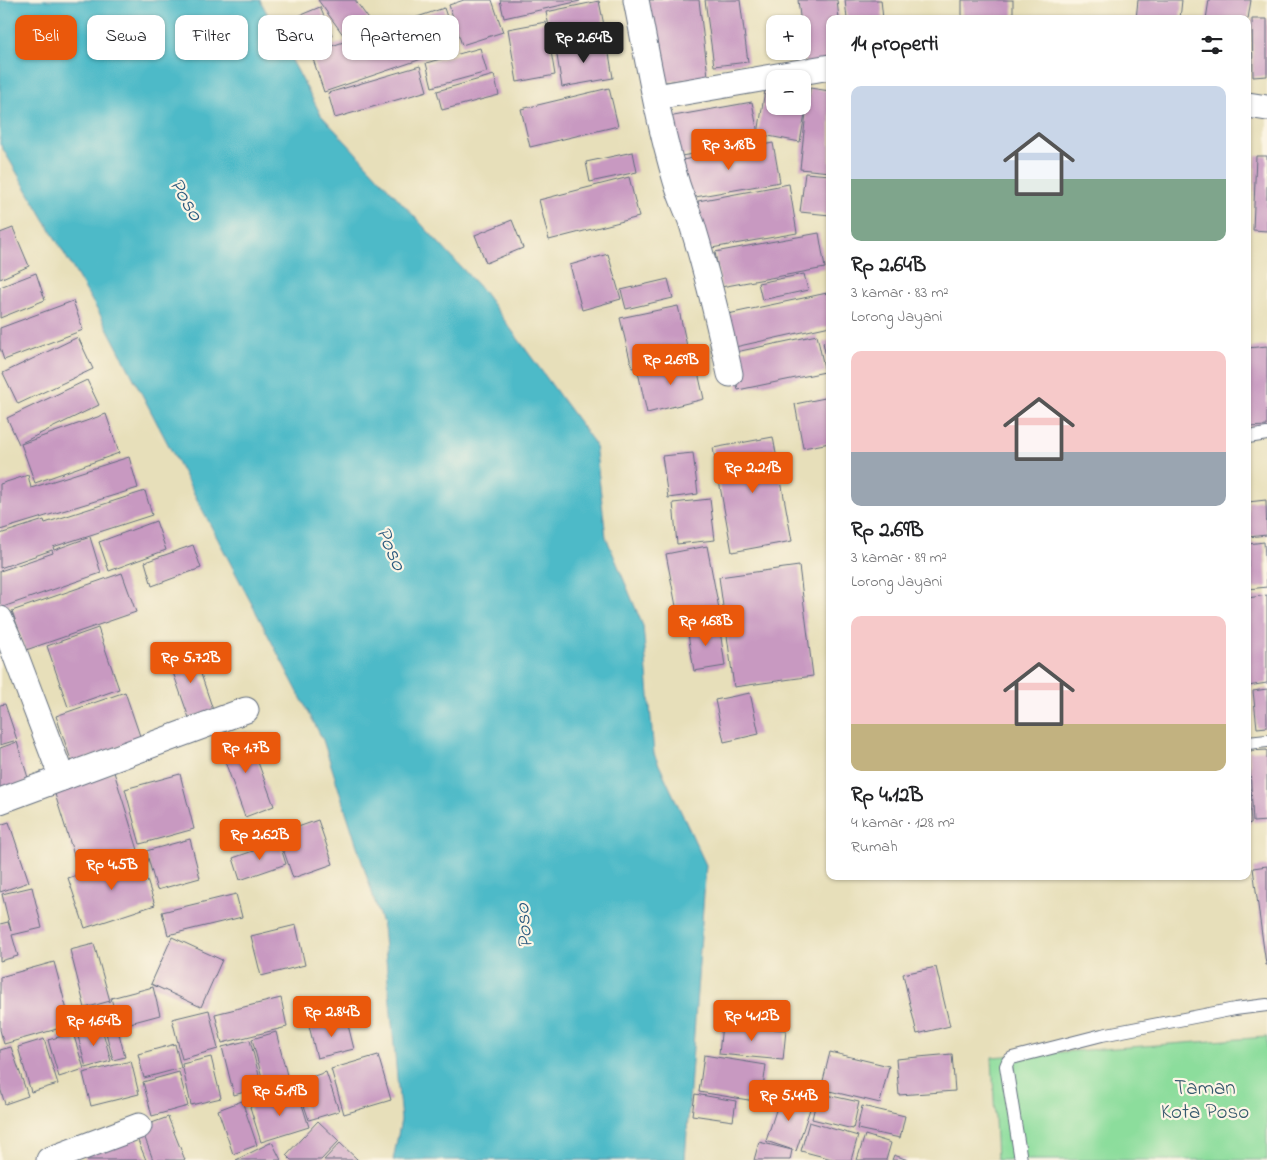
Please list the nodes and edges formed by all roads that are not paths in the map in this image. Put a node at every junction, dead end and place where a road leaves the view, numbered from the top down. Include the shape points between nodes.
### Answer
1 (636, 0) edge
2 (826, 68) edge
3 (656, 97) junction
4 (1251, 105) edge
5 (1267, 108) edge
6 (730, 374) dead end
7 (1267, 434) edge
8 (1251, 436) edge
9 (0, 619) edge
10 (246, 710) dead end
11 (1267, 741) edge
12 (1251, 743) edge
13 (62, 778) junction
14 (0, 801) edge
15 (1267, 1005) edge
16 (138, 1126) dead end
17 (49, 1160) edge
18 (1021, 1160) edge

1 - 3 street
2 - 3 street
3 - 6 street
4 - 5 street
7 - 8 lane
9 - 13 street
10 - 13 street
11 - 12 lane
13 - 14 street
15 - 18 lane via 1102,1036 1012,1058 1006,1066
16 - 17 street

